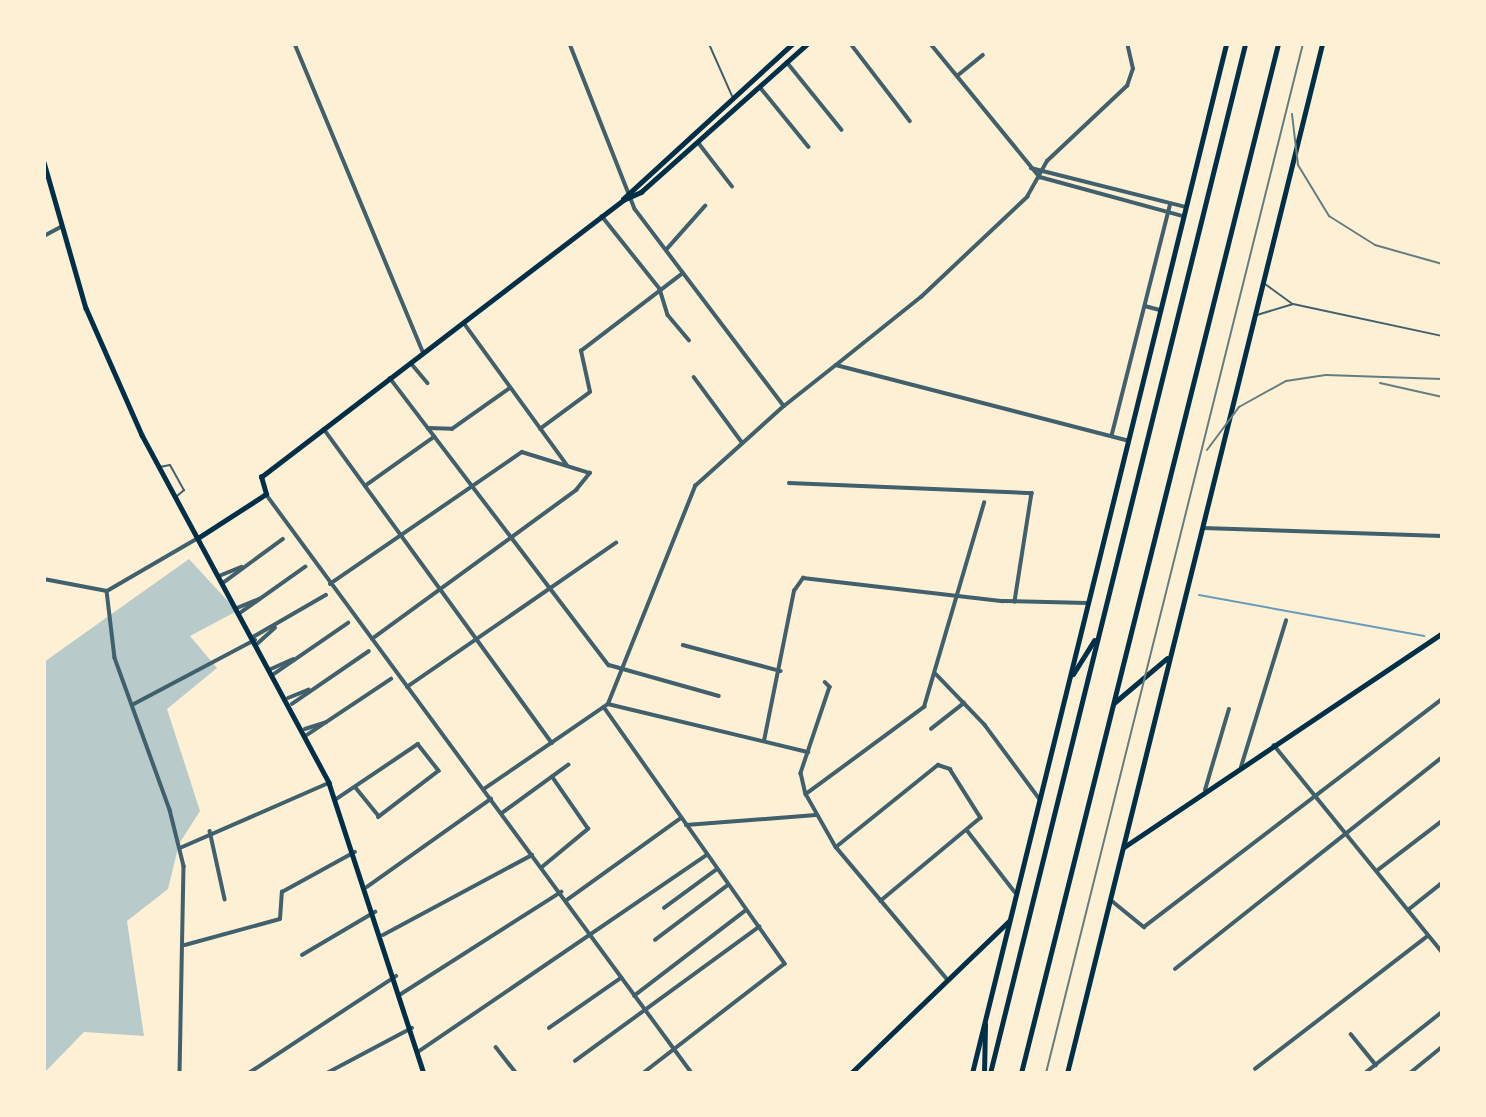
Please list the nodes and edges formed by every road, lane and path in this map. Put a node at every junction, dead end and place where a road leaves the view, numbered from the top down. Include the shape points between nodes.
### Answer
1 (295, 44) edge
2 (570, 44) edge
3 (709, 44) edge
4 (792, 44) edge
5 (807, 44) edge
6 (850, 44) edge
7 (931, 44) edge
8 (1127, 44) edge
9 (1226, 44) edge
10 (1245, 44) edge
11 (1278, 44) edge
12 (1322, 44) edge
13 (785, 46) edge
14 (984, 55) dead end
15 (787, 62) junction
16 (957, 76) junction
17 (760, 87) junction
18 (732, 96) junction
19 (910, 121) dead end
20 (842, 130) dead end
21 (698, 142) junction
22 (809, 147) dead end
23 (44, 162) edge
24 (1029, 167) junction
25 (1042, 170) junction
26 (1039, 178) junction
27 (732, 186) dead end
28 (629, 189) junction
29 (632, 198) junction
30 (623, 200) junction
31 (1170, 204) junction
32 (705, 206) dead end
33 (1186, 207) junction
34 (1168, 212) junction
35 (602, 216) junction
36 (1183, 216) junction
37 (61, 227) junction
38 (44, 236) edge
39 (666, 250) junction
40 (683, 273) junction
41 (1262, 280) junction
42 (660, 289) junction
43 (1293, 304) junction
44 (1145, 306) junction
45 (1161, 310) junction
46 (1254, 317) junction
47 (464, 323) junction
48 (1442, 337) edge
49 (689, 340) dead end
50 (423, 354) junction
51 (411, 363) junction
52 (836, 365) junction
53 (694, 377) dead end
54 (390, 378) junction
55 (428, 383) dead end
56 (510, 388) junction
57 (784, 406) junction
58 (428, 428) junction
59 (324, 429) junction
60 (541, 429) junction
61 (1112, 434) junction
62 (434, 437) junction
63 (1129, 441) junction
64 (742, 442) junction
65 (568, 466) junction
66 (159, 468) junction
67 (789, 483) dead end
68 (365, 486) junction
69 (473, 486) junction
70 (266, 494) junction
71 (175, 497) junction
72 (984, 503) dead end
73 (1203, 528) junction
74 (402, 535) junction
75 (1442, 536) edge
76 (511, 537) junction
77 (198, 538) junction
78 (283, 539) dead end
79 (616, 543) dead end
80 (241, 567) junction
81 (305, 568) dead end
82 (219, 576) junction
83 (44, 579) edge
84 (223, 583) junction
85 (331, 584) junction
86 (441, 588) junction
87 (550, 589) junction
88 (107, 591) junction
89 (959, 594) junction
90 (326, 595) dead end
91 (1015, 602) junction
92 (1090, 604) junction
93 (238, 610) junction
94 (1286, 621) dead end
95 (348, 623) dead end
96 (1442, 634) edge
97 (1098, 635) junction
98 (478, 638) junction
99 (372, 639) junction
100 (255, 640) junction
101 (683, 646) dead end
102 (369, 651) dead end
103 (1167, 658) junction
104 (273, 671) junction
105 (781, 671) junction
106 (620, 672) junction
107 (936, 674) junction
108 (1073, 674) junction
109 (391, 679) dead end
110 (825, 682) dead end
111 (407, 687) junction
112 (309, 691) junction
113 (719, 696) dead end
114 (288, 698) junction
115 (1442, 699) edge
116 (1115, 702) junction
117 (964, 703) junction
118 (292, 704) junction
119 (132, 705) junction
120 (606, 706) junction
121 (1229, 709) dead end
122 (932, 729) dead end
123 (306, 732) junction
124 (764, 741) junction
125 (552, 743) junction
126 (1274, 746) junction
127 (808, 752) junction
128 (1442, 757) edge
129 (568, 765) dead end
130 (1241, 767) junction
131 (552, 777) junction
132 (329, 783) junction
133 (356, 789) junction
134 (484, 789) junction
135 (1205, 790) junction
136 (806, 794) junction
137 (1318, 795) junction
138 (491, 799) junction
139 (335, 800) junction
140 (1041, 800) junction
141 (502, 813) junction
142 (816, 815) junction
143 (681, 818) junction
144 (1442, 821) edge
145 (686, 825) junction
146 (967, 830) junction
147 (210, 831) junction
148 (1349, 832) junction
149 (836, 847) junction
150 (1124, 847) junction
151 (180, 848) junction
152 (355, 852) junction
153 (533, 855) junction
154 (707, 855) junction
155 (542, 867) junction
156 (717, 869) junction
157 (1378, 870) junction
158 (1442, 883) edge
159 (728, 885) junction
160 (367, 887) junction
161 (561, 892) junction
162 (1017, 894) junction
163 (225, 899) dead end
164 (567, 900) junction
165 (881, 901) junction
166 (1111, 901) junction
167 (664, 908) dead end
168 (747, 910) junction
169 (1409, 910) junction
170 (375, 912) junction
171 (1011, 918) junction
172 (759, 927) junction
173 (383, 935) junction
174 (1429, 936) junction
175 (593, 938) junction
176 (655, 940) dead end
177 (185, 945) junction
178 (1442, 952) edge
179 (302, 955) dead end
180 (1174, 969) dead end
181 (396, 976) junction
182 (621, 978) junction
183 (949, 981) junction
184 (401, 994) junction
185 (634, 996) junction
186 (644, 1009) junction
187 (1442, 1012) edge
188 (985, 1024) junction
189 (412, 1028) junction
190 (549, 1028) dead end
191 (1351, 1034) dead end
192 (496, 1047) dead end
193 (1442, 1047) edge
194 (674, 1049) junction
195 (418, 1052) junction
196 (575, 1061) dead end
197 (1376, 1065) junction
198 (1255, 1069) dead end
199 (180, 1073) edge
200 (250, 1073) edge
201 (327, 1073) edge
202 (424, 1073) edge
203 (516, 1073) edge
204 (643, 1073) edge
205 (692, 1073) edge
206 (850, 1073) edge
207 (972, 1073) edge
208 (984, 1073) edge
209 (990, 1073) edge
210 (1021, 1073) edge
211 (1067, 1073) edge
212 (1109, 1073) edge
213 (1117, 1073) edge
214 (1365, 1073) edge
215 (1410, 1073) edge

1 - 50 street
2 - 28 street
3 - 18 lane
4 - 13 main road
5 - 15 main road
6 - 19 street
7 - 16 street
8 - 25 street via 1133,75 1127,86
9 - 33 main road
10 - 97 main road
11 - 116 main road
12 - 41 main road
13 - 18 main road
14 - 16 street
15 - 17 main road
15 - 20 street
16 - 24 street
17 - 21 main road
17 - 22 street
18 - 28 main road
21 - 27 street
21 - 29 main road
23 - 37 main road
24 - 25 street
24 - 26 street
25 - 26 street
25 - 31 street
26 - 34 street
26 - 52 street via 961,261
28 - 29 street
28 - 30 main road
29 - 30 main road
29 - 39 street
30 - 35 main road
31 - 33 street
31 - 34 street
32 - 39 street
33 - 36 main road
34 - 36 street
34 - 44 street
35 - 42 street
35 - 47 main road
36 - 45 main road
37 - 38 street
37 - 66 main road via 94,329
39 - 40 street
40 - 42 street
40 - 57 street
41 - 43 lane
41 - 46 main road
42 - 49 street via 668,315
42 - 60 street via 583,348 578,359 590,391
43 - 46 lane
43 - 48 lane
44 - 45 street
44 - 61 street
45 - 63 main road
46 - 73 main road
47 - 50 main road
47 - 56 street
50 - 51 main road
51 - 54 main road
51 - 55 street
52 - 57 street
52 - 61 street
53 - 64 street
54 - 58 street
54 - 59 main road
56 - 58 street via 452,429
56 - 60 street
57 - 64 street
58 - 62 street
59 - 68 street
59 - 70 main road via 261,477
60 - 65 street
61 - 63 street
62 - 68 street
62 - 69 street
63 - 92 main road
64 - 106 street via 698,481
65 - 69 street via 522,452
65 - 76 street via 590,473
66 - 71 main road
66 - 71 lane via 170,464 184,491
67 - 91 street via 1032,493
68 - 74 street
69 - 74 street
69 - 76 street
70 - 77 main road
70 - 85 street
71 - 77 main road
72 - 89 street
73 - 75 street
73 - 103 main road
74 - 85 street
74 - 86 street
76 - 86 street
76 - 87 street
77 - 82 main road
77 - 88 street
78 - 80 street
79 - 87 street
80 - 82 street
80 - 84 street
81 - 93 street
82 - 84 main road
83 - 88 street
84 - 93 main road
85 - 99 street
86 - 98 street
86 - 99 street
87 - 98 street
87 - 106 street
88 - 119 street via 110,638
89 - 91 street
89 - 105 street via 803,578 794,591
89 - 107 street
90 - 100 street
91 - 92 street
92 - 108 main road
93 - 100 main road
94 - 130 street
95 - 104 street
96 - 126 main road
97 - 108 main road
97 - 209 main road
98 - 111 street
98 - 125 street
99 - 111 street
100 - 104 main road
100 - 119 street
101 - 105 street
102 - 112 street
103 - 116 main road
103 - 150 main road
104 - 114 main road
105 - 124 street
106 - 113 street
106 - 120 street
107 - 117 street
107 - 136 street via 919,713
108 - 140 main road
109 - 123 street
110 - 127 street via 830,687
111 - 134 street
112 - 114 street
112 - 118 street
114 - 118 main road
115 - 137 street
116 - 210 main road
117 - 122 street
117 - 140 street
118 - 123 main road
119 - 151 street
120 - 124 street
120 - 125 street
120 - 143 street
121 - 135 street
123 - 132 main road
124 - 127 street
125 - 134 street
126 - 130 main road
126 - 137 street
127 - 136 street via 801,778
128 - 148 street
129 - 131 street
130 - 135 main road
131 - 141 street
131 - 155 street via 588,831
132 - 139 main road
132 - 147 street
133 - 133 street via 379,817 439,771 418,744
133 - 139 street
134 - 138 street
135 - 150 main road
136 - 142 street
137 - 148 street
137 - 166 street via 1140,927
138 - 141 street
138 - 160 street
139 - 152 main road
140 - 162 main road
141 - 153 street
142 - 145 street
142 - 149 street
143 - 145 street
143 - 164 street
144 - 157 street
145 - 154 street
146 - 149 street via 978,821 980,809 950,769 934,768
146 - 162 street
146 - 165 street
147 - 151 street
147 - 163 street
148 - 157 street
148 - 180 street
149 - 165 street
150 - 166 main road
151 - 177 street
152 - 160 main road
152 - 177 street via 282,892 280,919
153 - 155 street
153 - 173 street
154 - 156 street
154 - 175 street
155 - 161 street
156 - 159 street
156 - 167 street
157 - 169 street
158 - 169 street
159 - 168 street
159 - 176 street
160 - 170 main road
161 - 164 street
161 - 184 street
162 - 171 main road
164 - 175 street
165 - 183 street
166 - 211 main road
168 - 172 street
168 - 185 street
169 - 174 street
170 - 173 main road
170 - 179 street
171 - 183 main road
171 - 188 main road
172 - 186 street
172 - 194 street via 785,964
173 - 181 main road
174 - 178 street
174 - 198 street
175 - 182 street
175 - 195 street
177 - 199 street
181 - 184 main road
181 - 200 street
182 - 185 street
182 - 190 street
183 - 206 main road
184 - 189 main road
185 - 186 street
186 - 194 street
186 - 196 street
187 - 197 street
188 - 207 main road
188 - 208 main road
189 - 195 main road
189 - 201 street
191 - 197 street
192 - 203 street
193 - 215 street
194 - 204 street
194 - 205 street
195 - 202 main road
197 - 214 street
212 - 213 street

